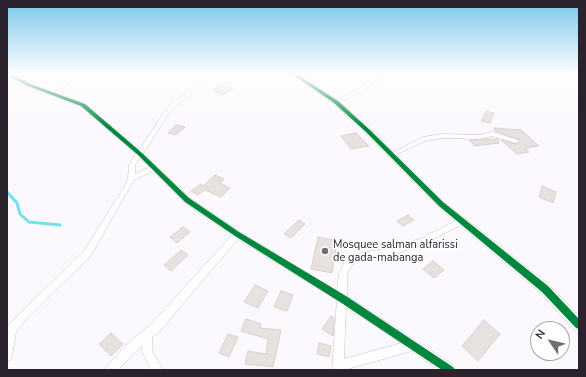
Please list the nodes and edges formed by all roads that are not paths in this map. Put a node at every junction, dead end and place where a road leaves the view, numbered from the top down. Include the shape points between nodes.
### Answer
1 (48, 92) edge
2 (60, 92) edge
3 (192, 92) edge
4 (320, 92) edge
5 (358, 92) edge
6 (61, 96) junction
7 (336, 102) junction
8 (516, 141) dead end
9 (140, 154) junction
10 (391, 155) junction
11 (153, 168) junction
12 (131, 179) junction
13 (462, 221) junction
14 (237, 234) junction
15 (343, 299) junction
16 (579, 325) edge
17 (9, 331) edge
18 (147, 335) junction
19 (413, 345) junction
20 (7, 356) edge
21 (339, 368) edge
22 (111, 370) edge
23 (157, 370) edge
24 (450, 370) edge

1 - 6 street
2 - 6 street
3 - 9 street via 175,103
4 - 7 street
5 - 7 street
6 - 9 street via 83,105
7 - 10 street
8 - 10 street via 492,134 480,137 442,136 423,139
9 - 11 street
9 - 12 street via 132,165
10 - 13 street
11 - 12 street
11 - 14 street via 187,200
12 - 17 street via 87,254
13 - 15 street via 425,240 391,252 360,257 349,262 343,274
13 - 16 street via 545,289
14 - 15 street
14 - 18 street
15 - 19 street
15 - 21 street
17 - 20 street
18 - 22 street
18 - 23 street via 147,351
19 - 21 street
19 - 24 street

